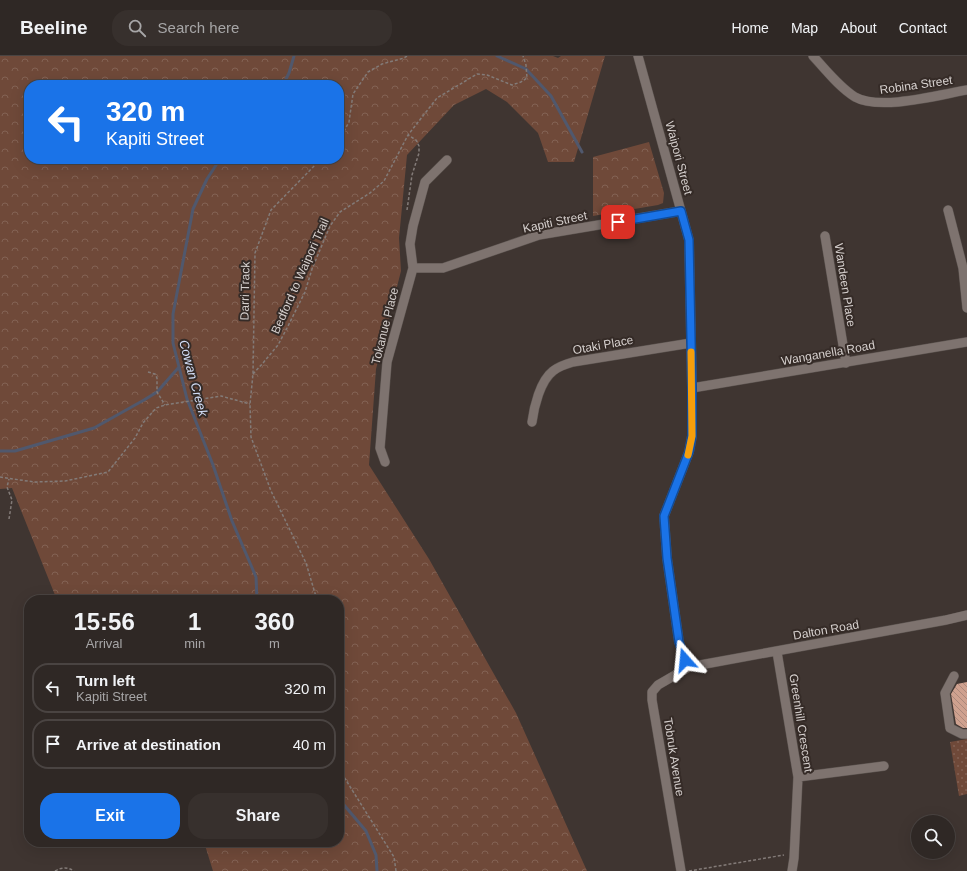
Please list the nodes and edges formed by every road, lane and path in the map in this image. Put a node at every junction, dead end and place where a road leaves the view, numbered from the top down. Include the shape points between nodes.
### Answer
1 (407, 56) edge
2 (523, 56) edge
3 (638, 56) edge
4 (813, 56) edge
5 (967, 90) edge
6 (344, 131) edge
7 (408, 135) junction
8 (447, 160) dead end
9 (316, 164) edge
10 (407, 210) dead end
11 (948, 210) dead end
12 (681, 211) junction
13 (825, 236) dead end
14 (412, 268) junction
15 (967, 308) edge
16 (967, 342) edge
17 (691, 343) junction
18 (846, 362) junction
19 (148, 372) dead end
20 (252, 374) junction
21 (692, 388) junction
22 (250, 404) junction
23 (165, 405) junction
24 (532, 422) dead end
25 (384, 462) dead end
26 (0, 477) edge
27 (10, 478) junction
28 (9, 520) dead end
29 (316, 595) edge
30 (967, 615) edge
31 (777, 652) junction
32 (690, 667) junction
33 (954, 676) dead end
34 (967, 734) edge
35 (884, 766) dead end
36 (344, 777) edge
37 (798, 777) junction
38 (794, 854) junction
39 (55, 871) edge
40 (74, 871) edge
41 (396, 871) edge
42 (680, 871) edge
43 (689, 871) edge
44 (792, 871) edge

1 - 6 path via 382,64 368,72 353,94 349,122
2 - 7 path, Bedford to Waipori Trail via 527,78 512,85 487,75 477,74 437,98
3 - 12 street, Waipori Street
4 - 5 street, Robina Street via 843,88 868,102 882,104
7 - 10 path via 416,140 419,153 412,176
7 - 20 path, Bedford to Waipori Trail via 384,181 340,212 330,226 305,292 287,328 278,345
8 - 14 street, Tokanue Place via 425,182 410,244
9 - 20 path, Darri Track via 271,210 255,253
11 - 15 street via 963,268
12 - 14 street, Kapiti Street via 540,235 443,268
12 - 17 street, Waipori Street via 689,240
13 - 18 street, Wandeen Place
14 - 25 street, Tokanue Place via 387,362 380,448
16 - 18 street, Wanganella Road
17 - 21 street, Waipori Street
17 - 24 street, Otaki Place via 561,366 546,380 534,408
18 - 21 street, Wanganella Road
19 - 23 path via 155,374 157,392
20 - 22 path
21 - 32 street, Waipori Street via 692,436 689,452 664,516 679,642
22 - 23 path via 221,396
22 - 29 path via 251,436 271,491 306,563
23 - 27 path via 156,408 143,423 135,438 108,472 65,482 34,482
26 - 27 path
27 - 28 path via 7,487 12,500
30 - 31 street, Dalton Road
31 - 32 street, Dalton Road
31 - 37 street, Greenhill Crescent
32 - 42 street, Tobruk Avenue via 658,685 652,692
33 - 34 street via 945,693 950,728
35 - 37 street
36 - 41 path via 394,857
37 - 38 street, Greenhill Crescent
38 - 43 path
38 - 44 street, Greenhill Crescent
39 - 40 path via 63,868

